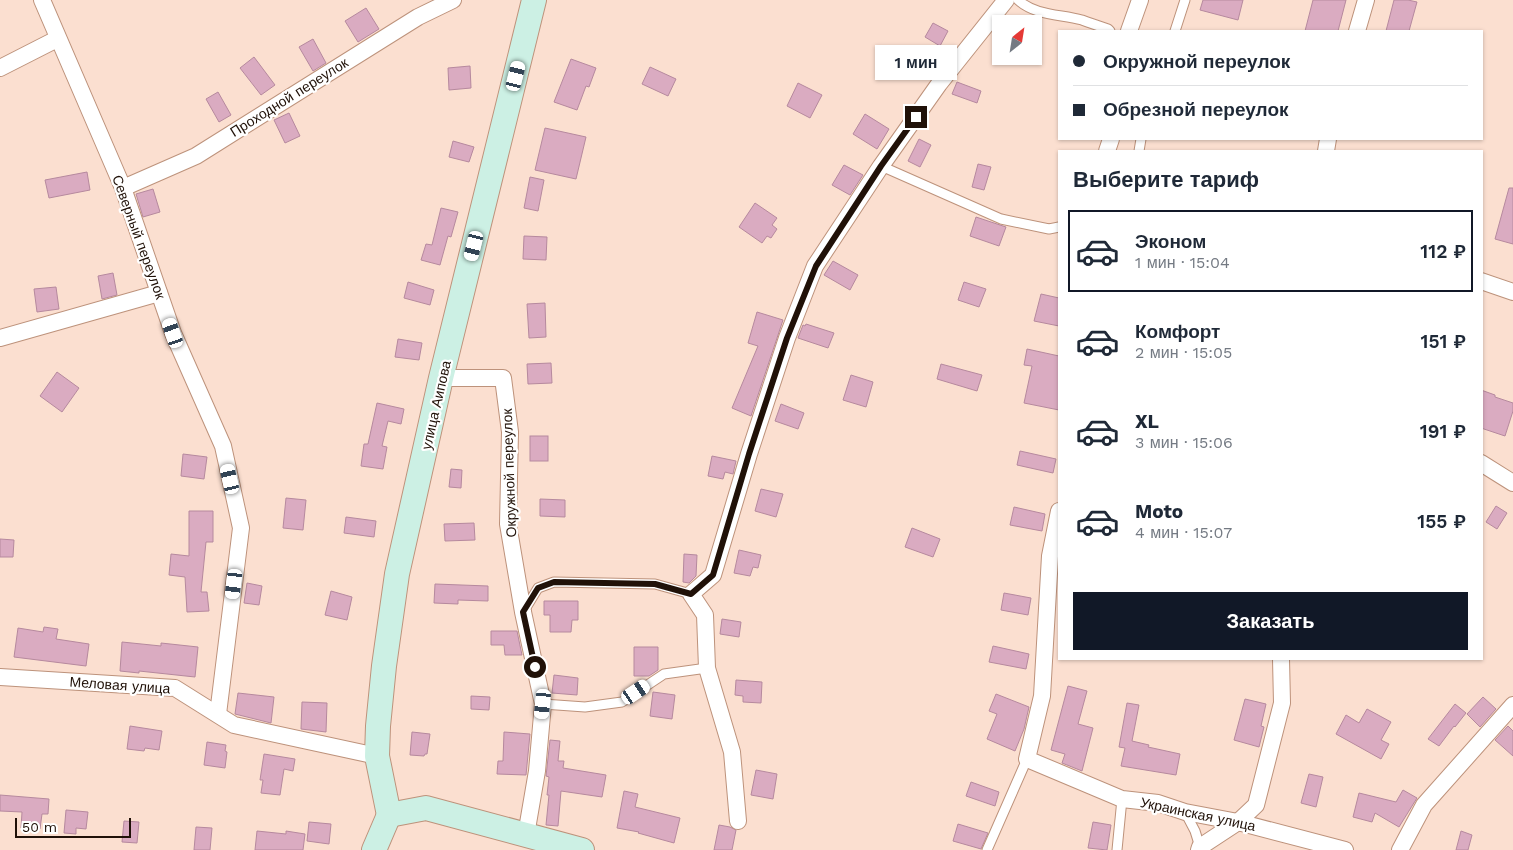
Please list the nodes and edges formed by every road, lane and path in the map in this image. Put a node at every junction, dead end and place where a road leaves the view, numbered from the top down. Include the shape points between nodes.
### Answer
1 (42, 0) edge
2 (453, 0) edge
3 (534, 0) edge
4 (1006, 0) edge
5 (1018, 0) edge
6 (1140, 0) edge
7 (1185, 0) edge
8 (1366, 0) edge
9 (1109, 30) edge
10 (1129, 30) edge
11 (1175, 30) edge
12 (1357, 30) edge
13 (57, 39) junction
14 (0, 68) edge
15 (881, 166) junction
16 (123, 188) junction
17 (1058, 227) edge
18 (1483, 282) edge
19 (1513, 292) edge
20 (159, 293) junction
21 (0, 338) edge
22 (441, 378) junction
23 (1483, 464) edge
24 (1513, 483) edge
25 (1058, 516) edge
26 (691, 594) junction
27 (523, 612) junction
28 (1281, 660) edge
29 (707, 668) junction
30 (0, 676) edge
31 (543, 704) junction
32 (1513, 705) edge
33 (218, 714) junction
34 (377, 756) junction
35 (1027, 759) junction
36 (1122, 799) junction
37 (1185, 812) junction
38 (389, 815) junction
39 (738, 821) dead end
40 (1238, 822) junction
41 (526, 835) junction
42 (1199, 849) edge
43 (374, 850) edge
44 (582, 850) edge
45 (987, 850) edge
46 (1117, 850) edge
47 (1345, 850) edge
48 (1400, 850) edge

1 - 13 street, Северный переулок
2 - 16 street, Проходной переулок via 418,17 196,156
3 - 22 street, улица Аипова
4 - 15 street via 939,84
5 - 9 lane via 1049,15 1080,20
6 - 10 street
7 - 11 lane
8 - 12 street
13 - 14 street
13 - 16 street, Северный переулок
15 - 17 lane via 1001,219 1049,229
15 - 26 street via 816,266 787,338 713,575
16 - 20 street, Северный переулок
18 - 19 street
20 - 21 street
20 - 33 street, Северный переулок via 173,333 223,446 241,528
22 - 27 street, Окружной переулок via 503,378 510,432 508,524
22 - 34 street, улица Аипова via 397,574 384,666
23 - 24 street
25 - 35 street via 1050,556 1042,696
26 - 27 lane via 655,584 554,582 538,588
26 - 29 street via 705,615
27 - 31 street, Окружной переулок
28 - 40 street via 1282,703 1256,805
29 - 31 lane via 664,674 622,702 585,707
29 - 39 street via 732,752
30 - 33 street, Меловая улица via 175,688
31 - 41 street, Окружной переулок via 537,771
32 - 48 street via 1424,805
33 - 34 street, Меловая улица via 234,724
34 - 38 street, улица Аипова
35 - 36 street, Украинская улица
35 - 45 lane
36 - 37 street, Украинская улица via 1158,803
36 - 46 lane
37 - 40 street, Украинская улица
37 - 42 lane via 1195,831
38 - 41 street via 426,808
38 - 43 street
40 - 42 street
40 - 47 street, Украинская улица
41 - 44 street

